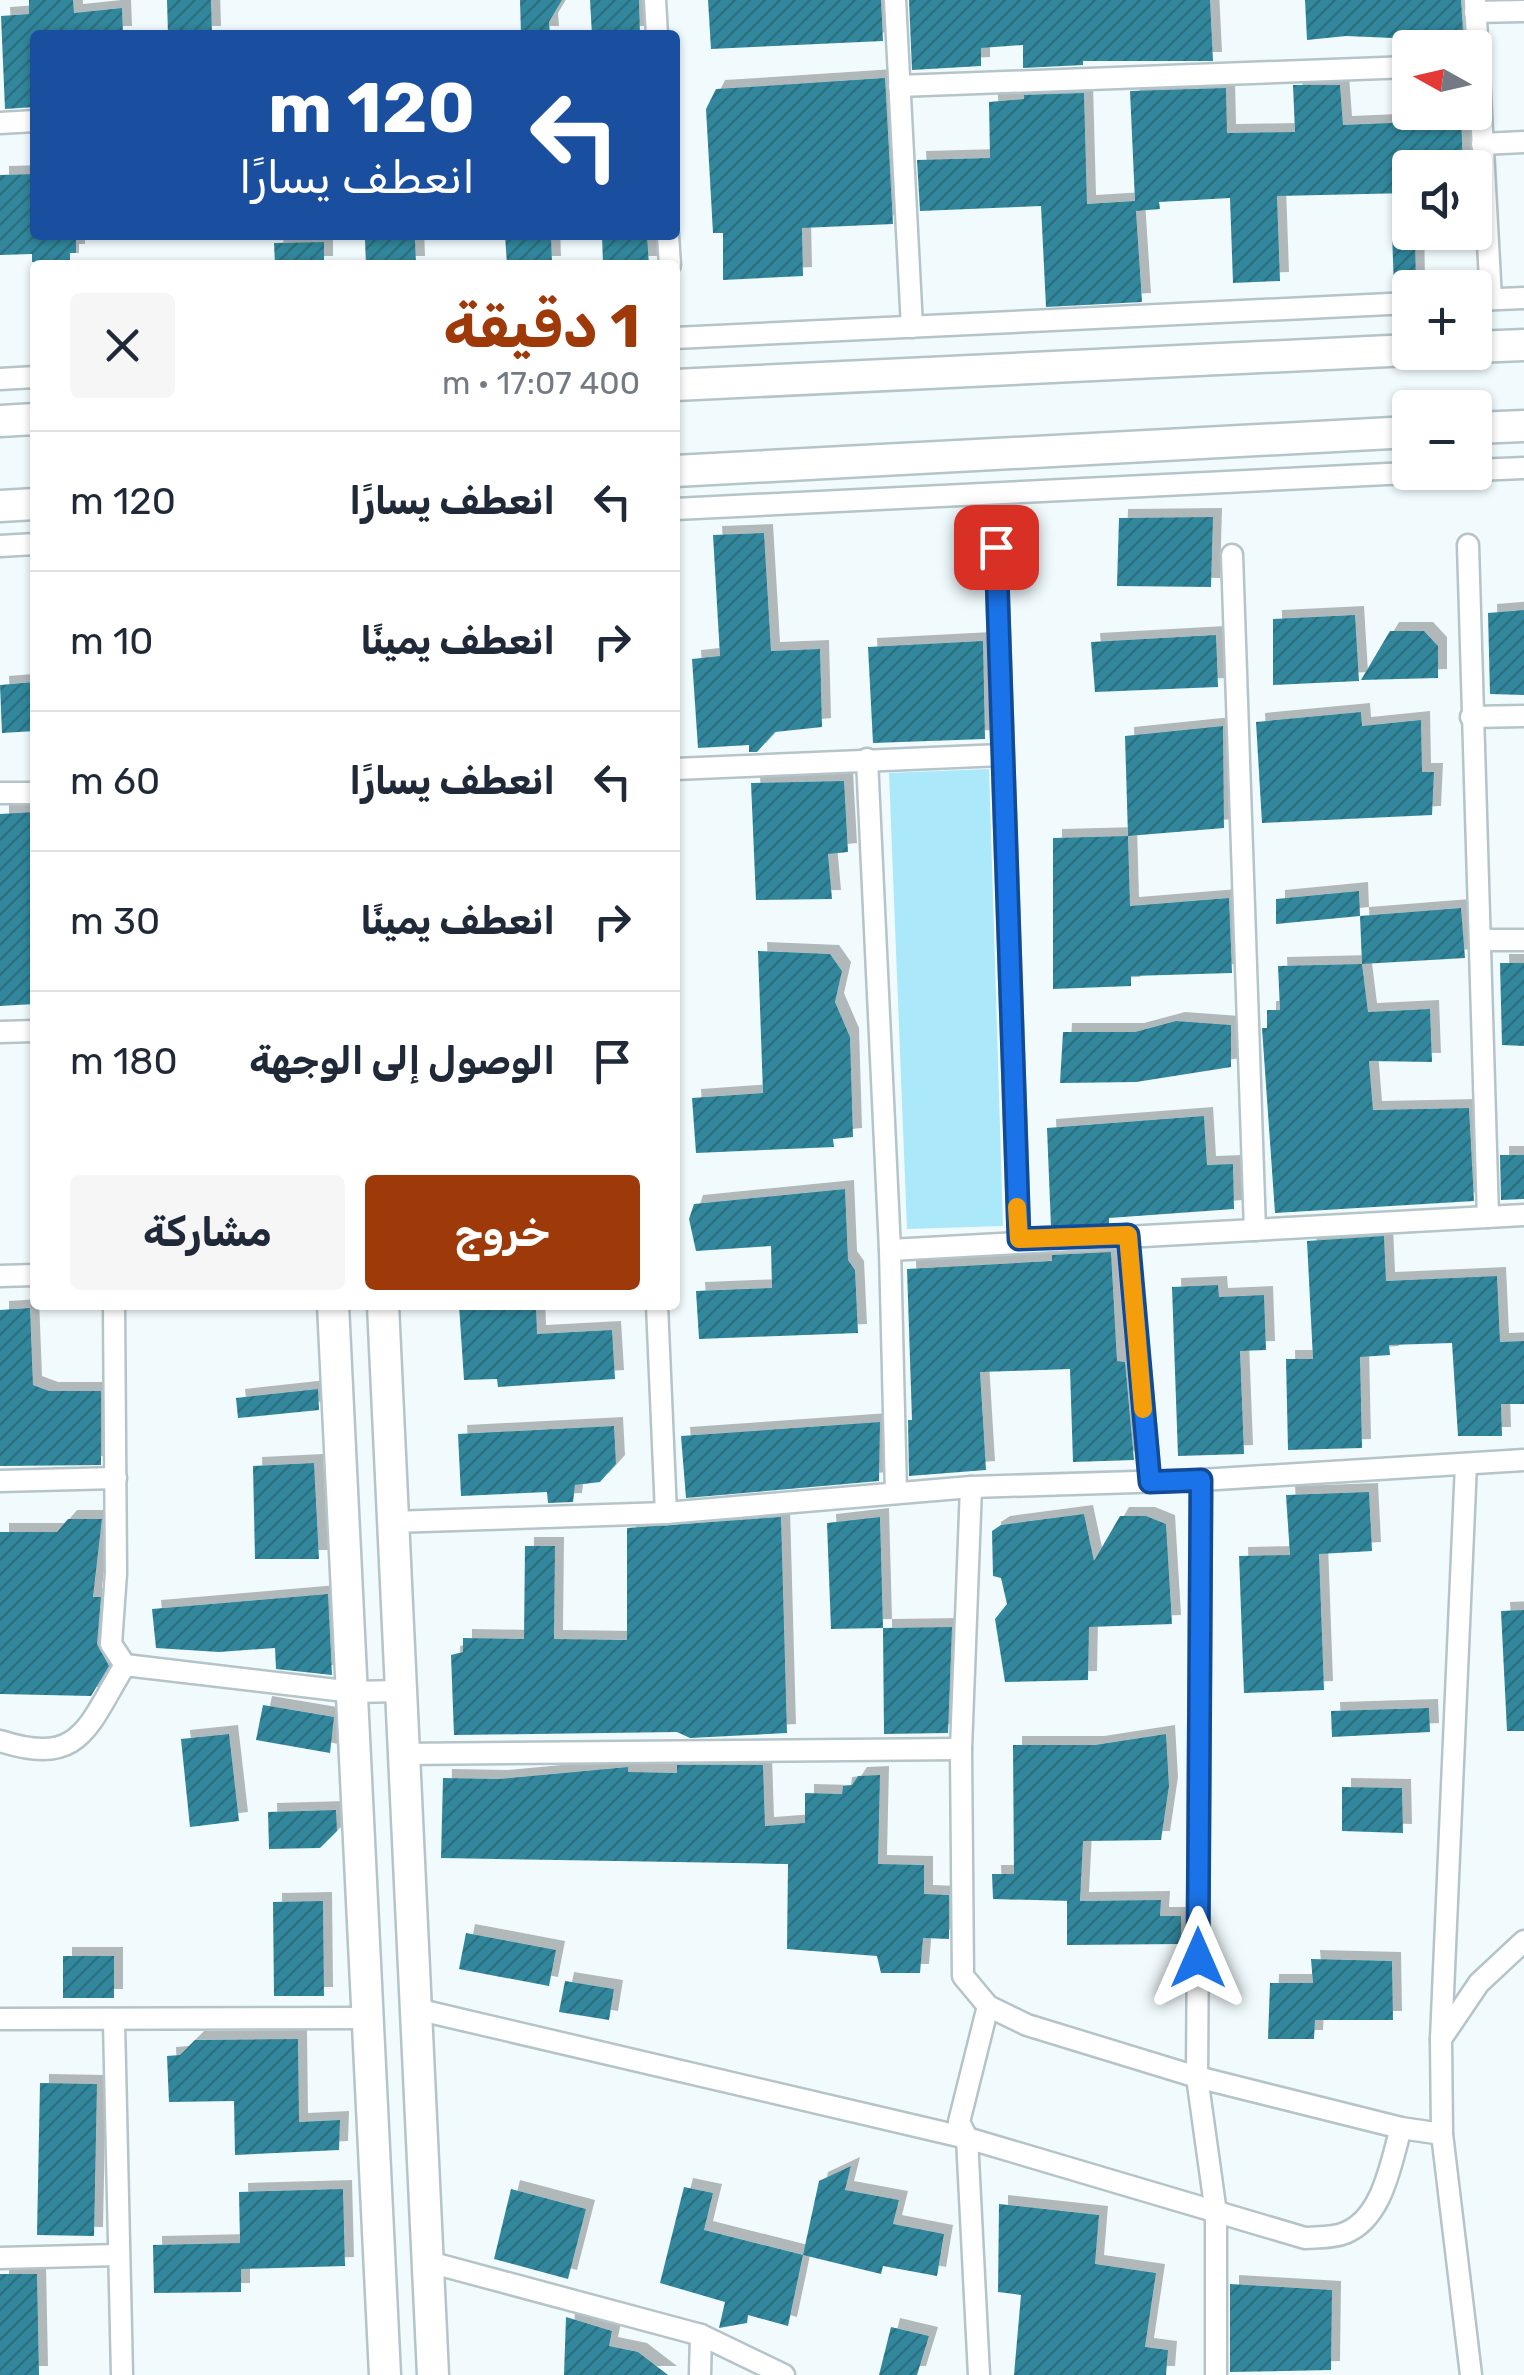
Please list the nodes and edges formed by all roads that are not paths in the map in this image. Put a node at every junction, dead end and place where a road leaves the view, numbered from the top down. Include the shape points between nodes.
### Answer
1 (655, 0) edge
2 (895, 0) edge
3 (1475, 6) edge
4 (1524, 11) edge
5 (657, 30) edge
6 (1392, 67) edge
7 (899, 86) junction
8 (30, 121) edge
9 (0, 123) edge
10 (1481, 130) edge
11 (1524, 142) edge
12 (1482, 144) junction
13 (1483, 270) edge
14 (1524, 298) edge
15 (1492, 299) edge
16 (1392, 304) edge
17 (912, 327) junction
18 (680, 338) edge
19 (1524, 345) edge
20 (1492, 347) edge
21 (1392, 351) edge
22 (30, 376) edge
23 (0, 379) edge
24 (680, 384) edge
25 (30, 419) edge
26 (0, 421) edge
27 (1524, 426) edge
28 (1492, 427) edge
29 (1392, 433) edge
30 (1524, 468) edge
31 (1492, 469) edge
32 (680, 470) edge
33 (1392, 474) edge
34 (30, 504) edge
35 (0, 506) edge
36 (680, 508) edge
37 (30, 544) edge
38 (1468, 545) dead end
39 (0, 546) edge
40 (996, 547) dead end
41 (1232, 555) dead end
42 (1524, 716) edge
43 (1472, 717) junction
44 (1002, 755) junction
45 (866, 759) junction
46 (680, 769) edge
47 (0, 793) edge
48 (30, 793) edge
49 (1480, 940) junction
50 (1524, 940) edge
51 (0, 1032) edge
52 (30, 1032) edge
53 (1524, 1215) edge
54 (1488, 1216) junction
55 (1255, 1230) junction
56 (1128, 1235) junction
57 (1019, 1239) junction
58 (890, 1250) junction
59 (30, 1275) edge
60 (0, 1276) edge
61 (114, 1310) edge
62 (333, 1310) edge
63 (383, 1310) edge
64 (657, 1310) edge
65 (1524, 1460) edge
66 (1466, 1464) junction
67 (116, 1478) junction
68 (1201, 1480) junction
69 (0, 1481) edge
70 (1150, 1482) junction
71 (971, 1487) junction
72 (896, 1493) junction
73 (666, 1513) junction
74 (392, 1522) junction
75 (124, 1665) junction
76 (398, 1691) junction
77 (354, 1692) junction
78 (0, 1741) edge
79 (960, 1748) junction
80 (402, 1754) junction
81 (1524, 1941) edge
82 (988, 2006) junction
83 (416, 2009) junction
84 (371, 2018) junction
85 (0, 2019) edge
86 (114, 2022) junction
87 (1442, 2039) junction
88 (1197, 2077) junction
89 (1400, 2128) junction
90 (1442, 2134) junction
91 (968, 2138) junction
92 (1216, 2213) junction
93 (118, 2255) junction
94 (0, 2258) edge
95 (429, 2262) junction
96 (701, 2336) junction
97 (122, 2375) edge
98 (385, 2375) edge
99 (433, 2375) edge
100 (700, 2375) edge
101 (784, 2375) edge
102 (979, 2375) edge
103 (1216, 2375) edge
104 (1472, 2375) edge

1 - 5 street
2 - 7 street
3 - 4 street
6 - 7 street
7 - 17 street
8 - 9 street
10 - 12 street
11 - 12 street
12 - 13 street
14 - 15 street
16 - 17 street
17 - 18 street
19 - 20 street
21 - 24 street
22 - 23 street
25 - 26 street
27 - 28 street
29 - 32 street
30 - 31 street
33 - 36 street
34 - 35 street
37 - 39 street
38 - 43 street
40 - 44 street
41 - 55 street
42 - 43 street
43 - 49 street
44 - 45 street
44 - 57 street
45 - 46 street
45 - 58 street
47 - 48 street
49 - 50 street
49 - 54 street
51 - 52 street
53 - 54 street
54 - 55 street
55 - 56 street
56 - 57 street
56 - 70 street
57 - 58 street
58 - 72 street
59 - 60 street
61 - 67 street
62 - 77 street
63 - 74 street
64 - 73 street
65 - 66 street
66 - 68 street
66 - 87 street
67 - 69 street
67 - 75 street via 111,1644
68 - 70 street
68 - 88 street
70 - 71 street
71 - 72 street
71 - 79 street
72 - 73 street
73 - 74 street
74 - 76 street
75 - 77 street
75 - 78 street via 83,1732 59,1750 35,1752
76 - 77 street
76 - 80 street
77 - 84 street
79 - 80 street
79 - 82 street via 963,1976
80 - 83 street
81 - 87 street via 1479,1984
82 - 88 street via 1028,2025
82 - 91 street via 959,2122
83 - 91 street
83 - 95 street
84 - 86 street
84 - 98 street
85 - 86 street
86 - 93 street
87 - 90 street
88 - 89 street
88 - 92 street
89 - 90 street
89 - 92 street via 1383,2188 1366,2219 1345,2234 1305,2238
90 - 104 street
91 - 92 street
91 - 102 street
92 - 103 street
93 - 94 street
93 - 97 street
95 - 96 street
95 - 99 street
96 - 100 street
96 - 101 street

